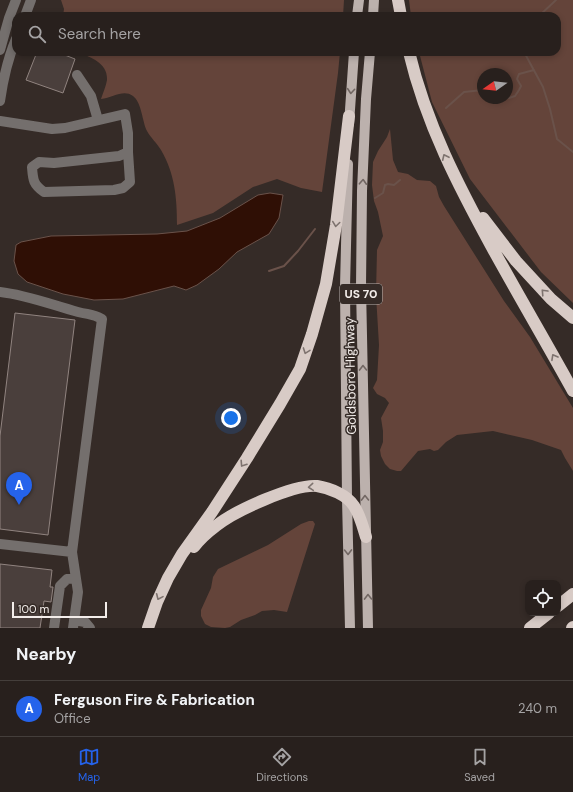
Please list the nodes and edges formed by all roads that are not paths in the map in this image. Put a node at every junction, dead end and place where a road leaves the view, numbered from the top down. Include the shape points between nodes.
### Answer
1 (16, 0) edge
2 (31, 0) edge
3 (359, 0) edge
4 (374, 0) edge
5 (398, 0) edge
6 (26, 12) edge
7 (358, 12) edge
8 (373, 12) edge
9 (400, 12) edge
10 (12, 49) edge
11 (0, 50) edge
12 (354, 56) edge
13 (370, 56) edge
14 (410, 56) edge
15 (77, 75) dead end
16 (0, 101) edge
17 (349, 116) junction
18 (98, 120) junction
19 (0, 121) edge
20 (128, 152) junction
21 (458, 182) junction
22 (0, 292) edge
23 (573, 318) edge
24 (573, 391) edge
25 (347, 499) junction
26 (366, 537) junction
27 (0, 544) edge
28 (72, 552) junction
29 (75, 578) junction
30 (168, 578) junction
31 (573, 594) edge
32 (561, 604) edge
33 (545, 616) edge
34 (73, 624) edge
35 (54, 628) edge
36 (90, 628) edge
37 (148, 628) edge
38 (350, 628) edge
39 (368, 628) edge
40 (530, 628) edge

1 - 11 street
2 - 6 street
3 - 7 main road
4 - 8 main road
5 - 9 highway
10 - 16 street
12 -> 17 main road, US 70
26 -> 13 main road, Goldsboro Highway / US 70 via 361,287 362,192
21 -> 14 highway via 440,147 423,102
15 - 18 street via 91,96
17 - 25 main road, US 70 via 345,287
17 -> 30 highway via 326,284 300,369 247,458
18 - 19 street via 52,129
18 - 20 street via 125,114
20 - 20 street via 119,156 54,163 39,162 32,167 33,180 44,192 123,188 130,182
23 -> 21 highway via 551,299 516,261
24 -> 21 highway
22 - 28 street via 95,315 102,319
25 - 26 highway via 354,505
25 -> 30 highway via 334,490 316,486 287,492 253,505 217,525 198,541
25 -> 38 main road, US 70
39 -> 26 main road, Goldsboro Highway / US 70
27 - 28 street
28 - 29 street
29 - 34 street via 78,592
29 - 35 street via 67,579 60,586
30 -> 37 highway
31 - 32 highway
33 - 40 highway
34 - 36 street via 85,622

